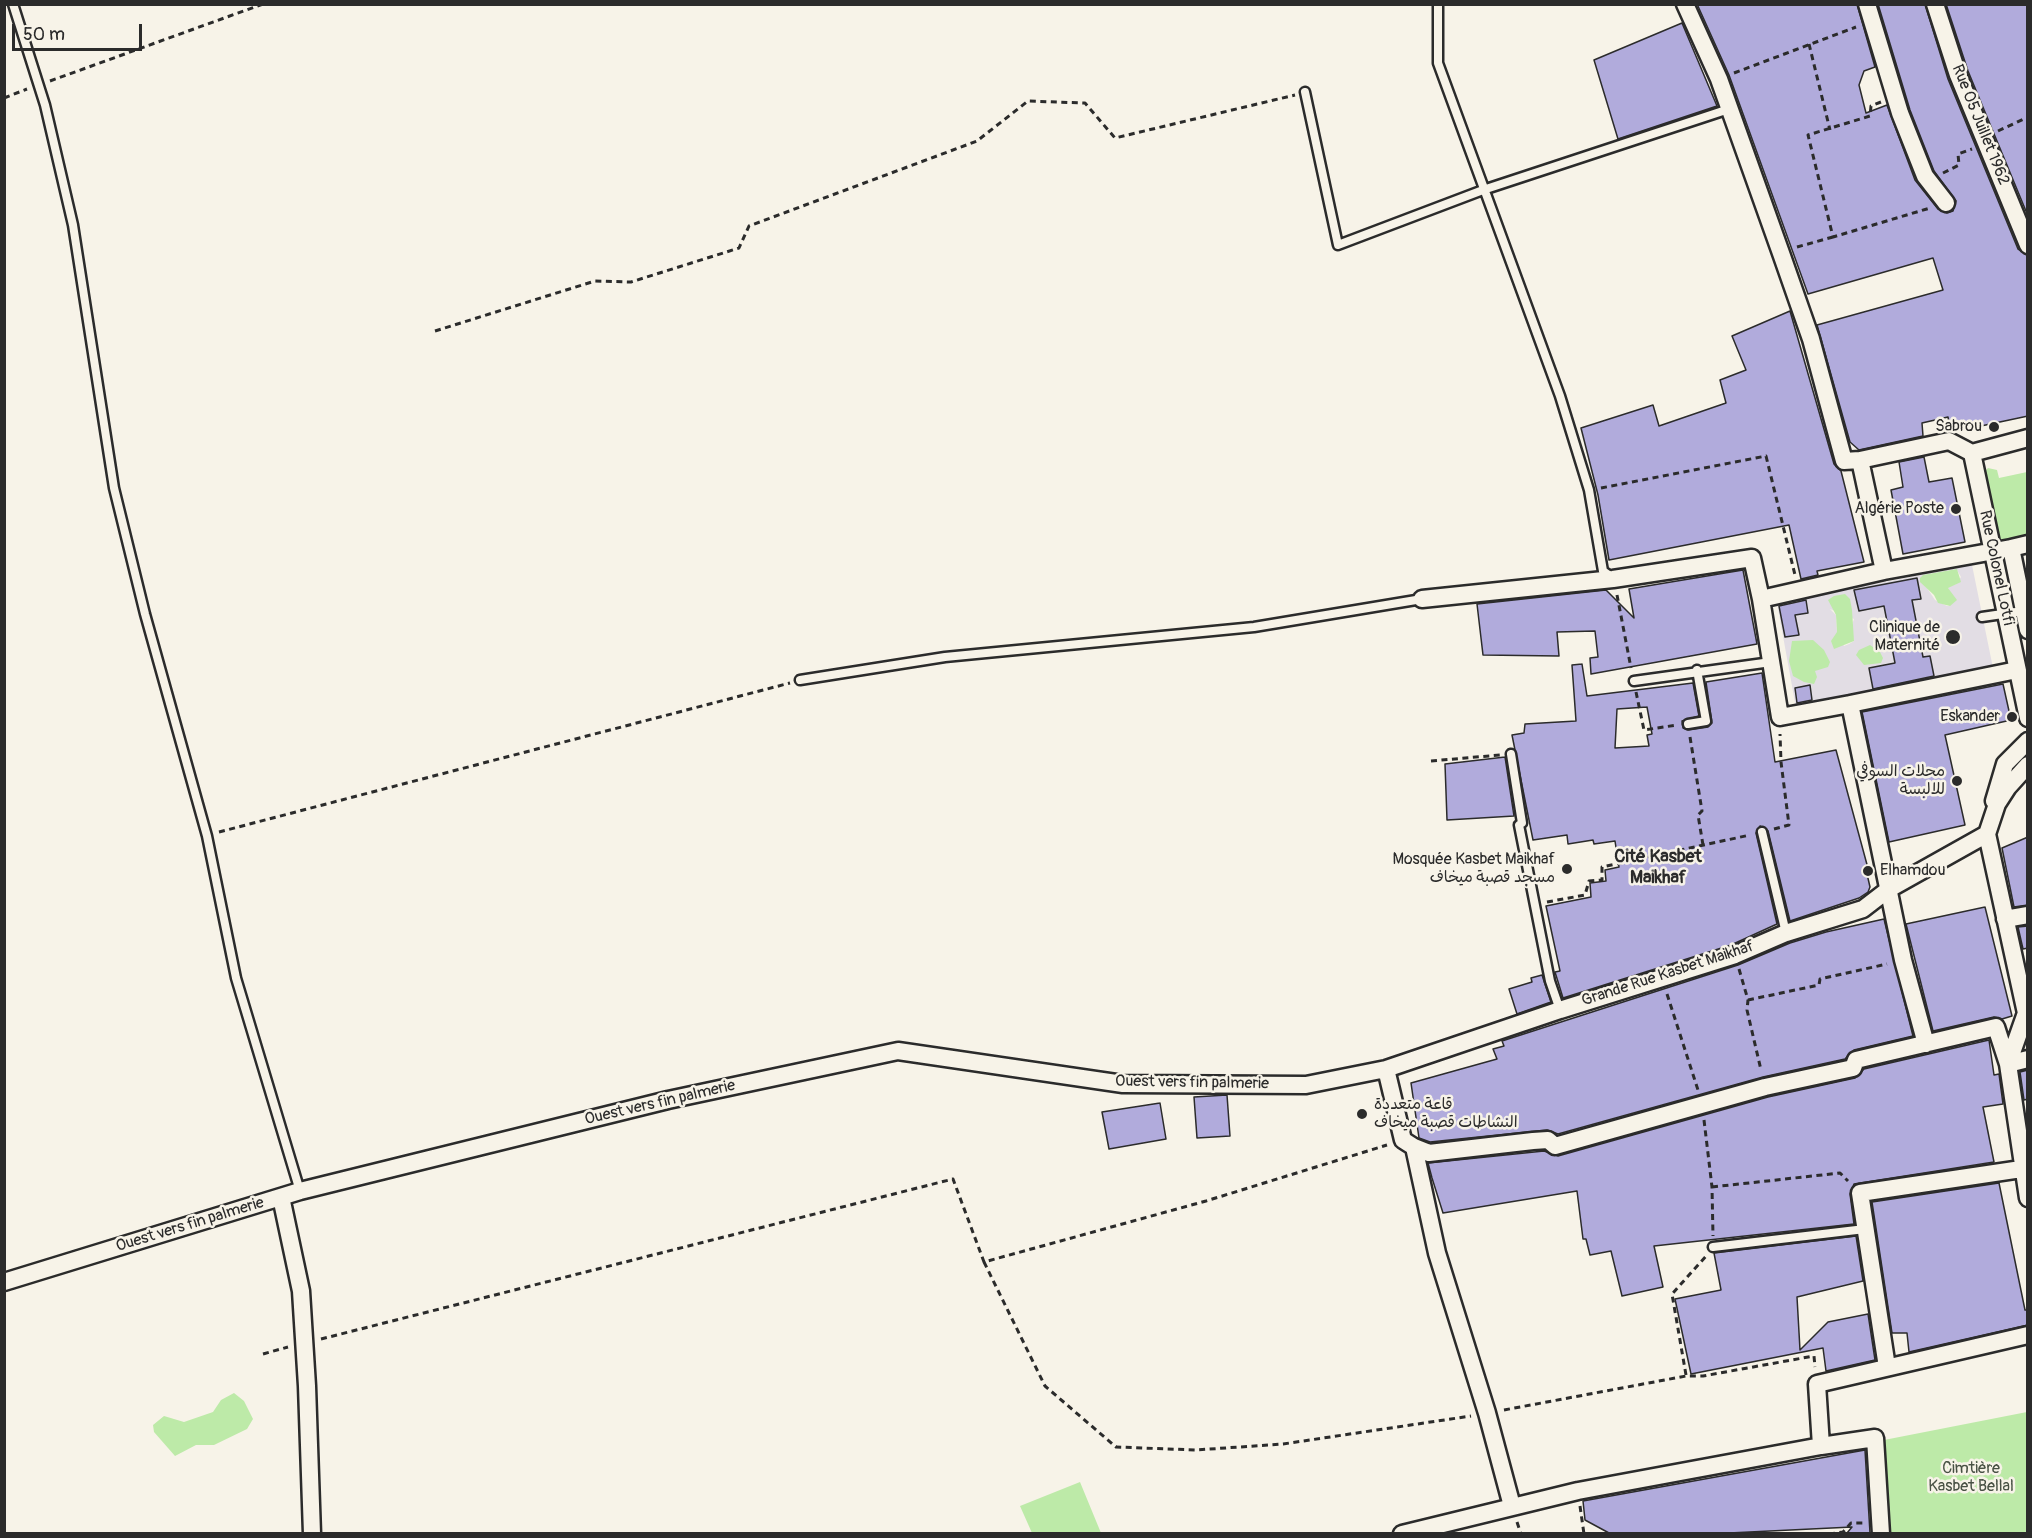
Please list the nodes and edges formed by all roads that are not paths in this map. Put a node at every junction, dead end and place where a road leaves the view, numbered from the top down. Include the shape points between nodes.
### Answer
1 (13, 4) edge
2 (1438, 4) edge
3 (1685, 4) edge
4 (1867, 4) edge
5 (1935, 4) edge
6 (1305, 92) road end
7 (1730, 110) junction
8 (1483, 190) junction
9 (1946, 203) road end
10 (2028, 244) edge
11 (2028, 438) edge
12 (1972, 453) junction
13 (1860, 460) junction
14 (2019, 546) edge
15 (1991, 552) junction
16 (1884, 571) junction
17 (1613, 579) junction
18 (1422, 599) joint
19 (1761, 599) junction
20 (2023, 611) junction
21 (2006, 614) junction
22 (1982, 617) dead end
23 (2028, 630) edge
24 (1770, 662) junction
25 (1697, 670) junction
26 (2017, 670) junction
27 (800, 680) road end
28 (1634, 681) road end
29 (1850, 704) junction
30 (2026, 707) edge
31 (1688, 724) road end
32 (2028, 741) edge
33 (1511, 754) road end
34 (2028, 765) edge
35 (1988, 828) junction
36 (1762, 832) road end
37 (1889, 889) junction
38 (2028, 915) edge
39 (2005, 919) junction
40 (1786, 933) junction
41 (1560, 1010) junction
42 (1926, 1044) junction
43 (2028, 1059) edge
44 (2007, 1064) junction
45 (1386, 1069) junction
46 (1332, 1080) joint
47 (1408, 1143) junction
48 (2025, 1169) edge
49 (300, 1191) junction
50 (281, 1197) junction
51 (2028, 1198) edge
52 (1865, 1229) junction
53 (1713, 1247) road end
54 (4, 1282) edge
55 (2028, 1335) edge
56 (1887, 1367) junction
57 (1821, 1446) junction
58 (1512, 1506) junction
59 (1881, 1528) edge
60 (312, 1533) edge
61 (1402, 1533) edge

1 - 49 lane via 73,225 114,488 207,836 236,978
2 - 8 lane via 1438,63
3 - 7 street
4 - 9 street via 1894,94 1925,176
5 - 10 street, Rue 05 Juillet 1962
6 - 8 lane via 1338,245
7 - 8 lane
7 - 13 street via 1811,339 1844,461
8 - 17 lane via 1560,396 1588,490 1604,571
11 - 12 street
12 - 13 street via 1949,441
12 - 15 street, Rue Colonel Lotfi
13 - 16 street
14 - 15 street
14 - 20 street, Rue Colonel Lotfi
15 - 16 street
15 - 21 street, Rue Colonel Lotfi
16 - 19 street
17 - 18 street
17 - 19 street via 1752,558
18 - 27 lane via 1254,627 945,657
19 - 24 street
20 - 21 lane
20 - 23 street, Rue Colonel Lotfi
21 - 22 lane
21 - 26 street, Rue Colonel Lotfi
24 - 25 lane
24 - 29 street via 1780,717
25 - 28 lane
25 - 31 lane via 1706,722
26 - 29 street
26 - 30 street, Rue Colonel Lotfi
29 - 37 street
32 - 35 street via 2006,764 1998,781
33 - 41 lane via 1522,823 1519,825 1550,981
34 - 35 street via 2008,787
35 - 37 street, Grande Rue Kasbet Maikhaf
35 - 39 street
36 - 40 lane
37 - 40 street, Grande Rue Kasbet Maikhaf via 1863,909
37 - 42 street
38 - 39 street
39 - 44 street via 2026,1013
40 - 41 street, Grande Rue Kasbet Maikhaf via 1735,956
41 - 45 street, Grande Rue Kasbet Maikhaf
42 - 44 street via 1996,1027
42 - 47 street via 1856,1060 1853,1068 1765,1087 1556,1146 1548,1140 1429,1153
43 - 44 street
44 - 48 street
45 - 46 street, Grande Rue Kasbet Maikhaf
45 - 47 street
46 - 49 street, Ouest vers fin palmerie via 1306,1084 1123,1084 898,1051 668,1100
47 - 58 street
48 - 51 street
48 - 52 street via 1860,1193
49 - 50 street, Ouest vers fin palmerie
50 - 54 street, Ouest vers fin palmerie
50 - 60 street via 301,1291
52 - 53 lane
52 - 56 street
55 - 56 street
56 - 57 street via 1818,1384
57 - 58 street
57 - 59 street via 1875,1438
58 - 61 street

